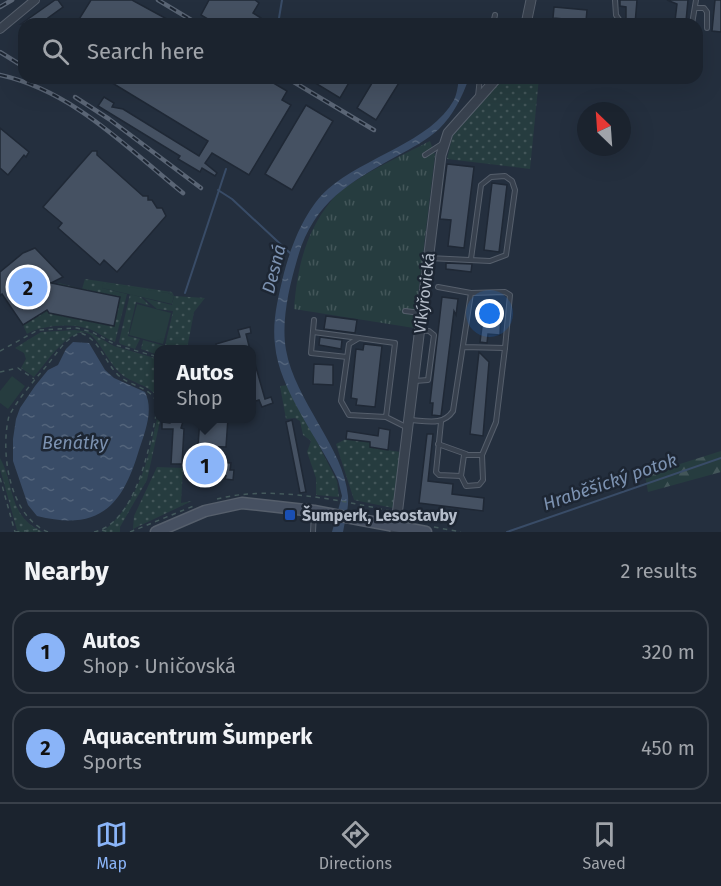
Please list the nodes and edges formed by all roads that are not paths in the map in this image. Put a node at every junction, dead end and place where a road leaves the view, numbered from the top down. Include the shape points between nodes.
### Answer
1 (35, 0) edge
2 (531, 0) edge
3 (615, 0) edge
4 (696, 0) edge
5 (695, 8) junction
6 (495, 15) dead end
7 (494, 18) edge
8 (527, 18) edge
9 (618, 18) edge
10 (693, 18) edge
11 (706, 28) dead end
12 (0, 29) edge
13 (479, 84) edge
14 (491, 84) edge
15 (477, 99) junction
16 (445, 141) junction
17 (425, 155) dead end
18 (429, 258) junction
19 (471, 259) junction
20 (438, 287) dead end
21 (471, 293) junction
22 (405, 311) dead end
23 (422, 313) junction
24 (314, 320) dead end
25 (420, 330) junction
26 (313, 332) junction
27 (359, 338) junction
28 (463, 347) junction
29 (505, 348) junction
30 (347, 357) junction
31 (414, 381) junction
32 (386, 417) junction
33 (441, 422) junction
34 (409, 424) junction
35 (438, 444) junction
36 (466, 454) junction
37 (482, 455) junction
38 (461, 476) junction
39 (319, 512) junction
40 (395, 529) edge
41 (156, 532) edge
42 (314, 532) edge
43 (426, 532) edge

1 - 12 street
2 - 8 street
3 - 9 lane
4 - 5 lane
5 - 10 lane
5 - 11 lane via 707,12
6 - 7 lane
13 - 15 lane
14 - 15 street, Vikýřovická
15 - 16 street, Vikýřovická
16 - 17 lane
16 - 18 street, Vikýřovická
18 - 19 lane
18 - 23 street, Vikýřovická
19 - 19 lane via 495,261 506,255 515,190 505,176 491,177 481,185
20 - 21 lane
21 - 28 lane
21 - 29 lane via 510,295
22 - 23 lane
23 - 25 street, Vikýřovická
24 - 26 lane
25 - 31 street, Vikýřovická
25 - 31 lane via 434,335 429,377 426,381
26 - 27 lane
26 - 30 lane via 311,354
27 - 30 lane via 349,344
27 - 32 lane via 395,343
28 - 29 lane
28 - 33 lane via 453,411
29 - 37 lane via 496,422
30 - 32 lane via 341,401 349,415
31 - 34 street, Vikýřovická
32 - 34 lane
33 - 34 lane
33 - 35 lane
34 - 40 street, Vikýřovická
35 - 36 lane
35 - 38 lane via 436,472 439,476
36 - 37 lane
36 - 38 lane
37 - 38 lane via 483,480 479,485 466,486
39 - 40 main road
39 - 41 main road via 265,504 231,504
39 - 42 lane
40 - 43 main road

